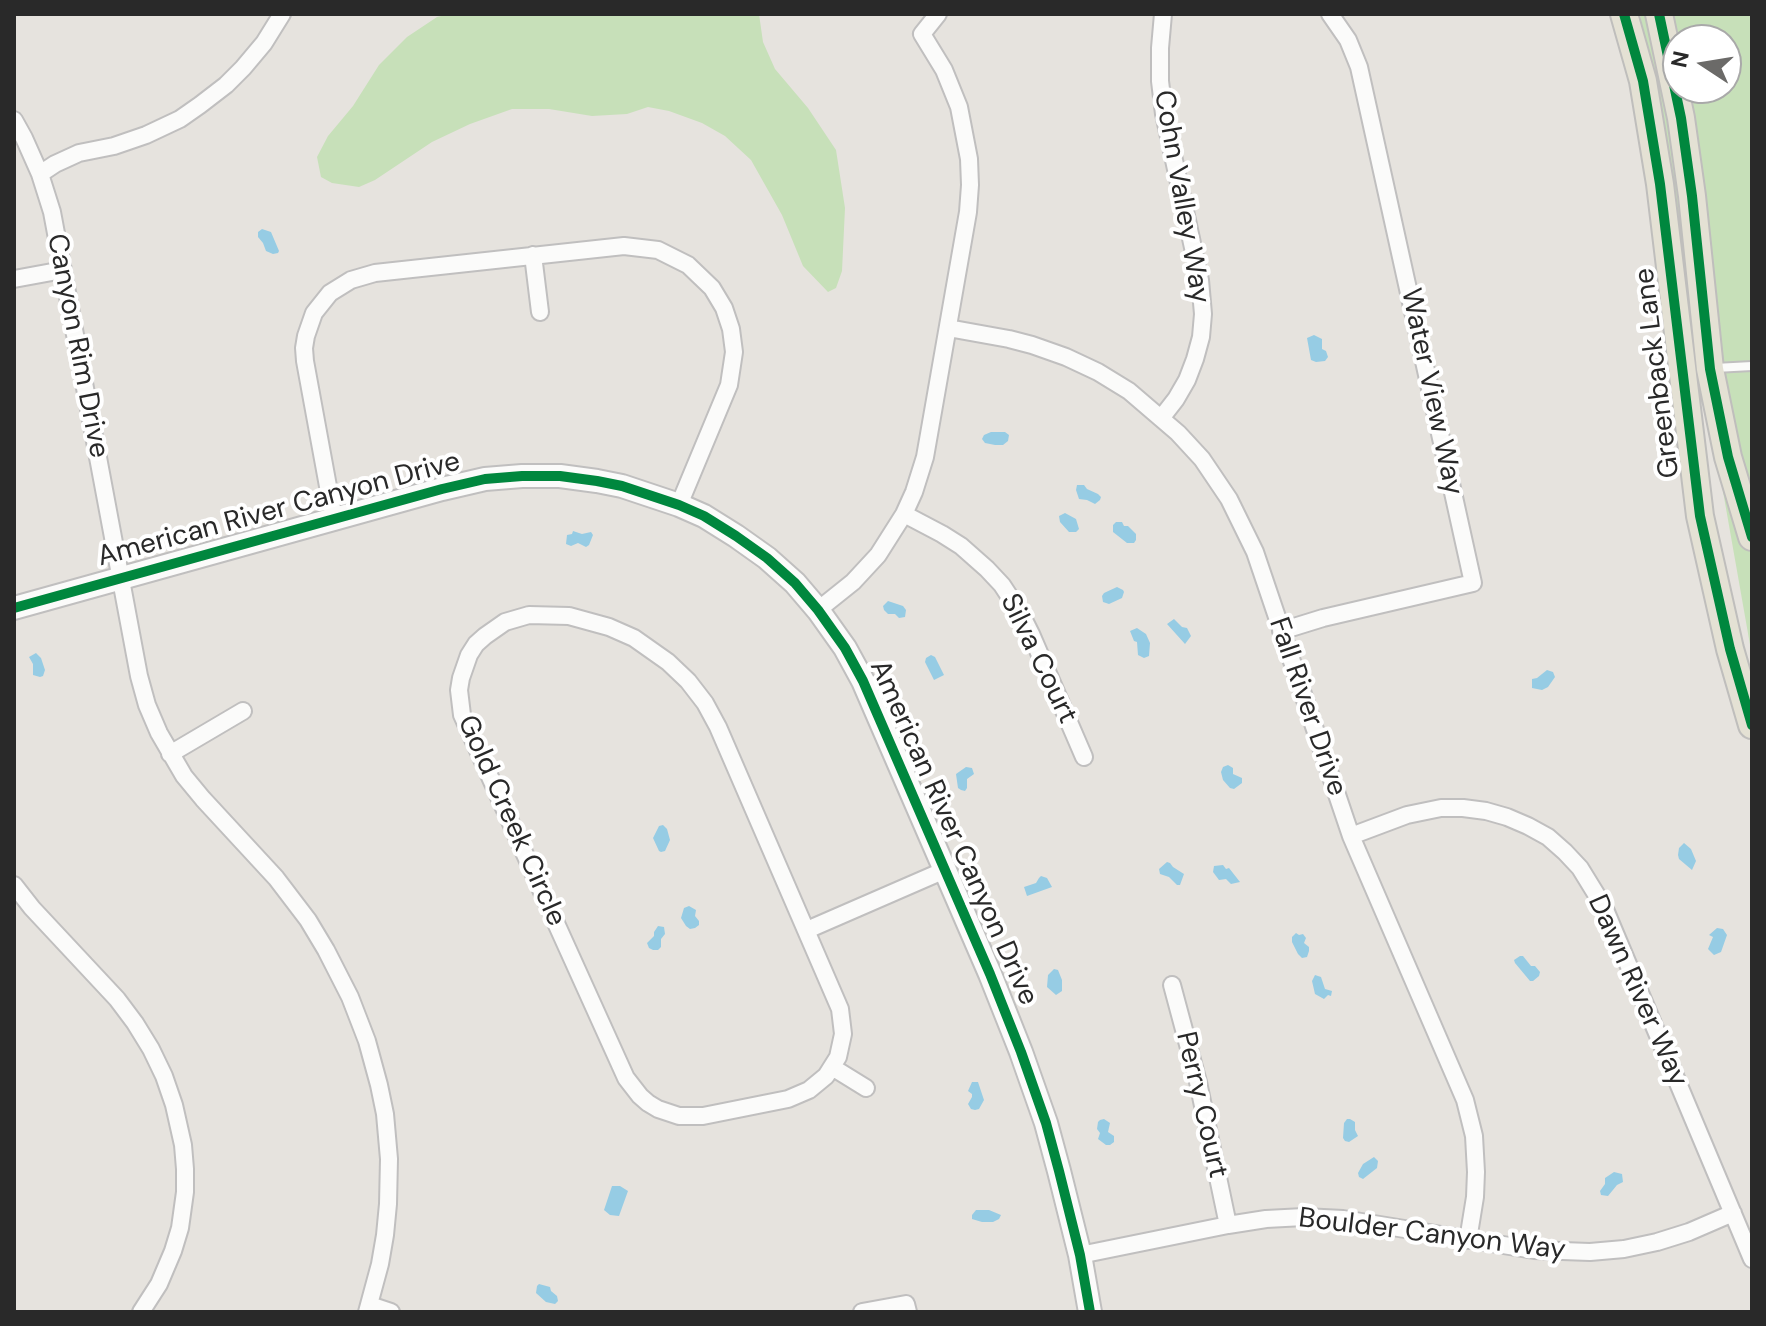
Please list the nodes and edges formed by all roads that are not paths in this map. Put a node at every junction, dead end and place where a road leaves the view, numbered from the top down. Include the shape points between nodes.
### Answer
1 (282, 14) edge
2 (938, 14) edge
3 (1163, 14) edge
4 (1330, 14) edge
5 (1624, 14) edge
6 (1659, 14) edge
7 (14, 120) edge
8 (40, 174) junction
9 (533, 255) junction
10 (63, 270) junction
11 (14, 279) edge
12 (540, 312) dead end
13 (948, 328) junction
14 (1752, 366) edge
15 (1710, 369) junction
16 (1682, 373) junction
17 (1162, 417) junction
18 (679, 505) junction
19 (904, 514) junction
20 (334, 519) junction
21 (1752, 537) edge
22 (120, 578) junction
23 (14, 608) edge
24 (818, 610) junction
25 (1281, 631) junction
26 (243, 711) dead end
27 (1752, 725) edge
28 (170, 754) junction
29 (1084, 757) dead end
30 (1351, 836) junction
31 (945, 870) junction
32 (14, 885) edge
33 (807, 930) junction
34 (1172, 985) dead end
35 (832, 1067) junction
36 (866, 1088) dead end
37 (1733, 1213) junction
38 (1228, 1225) junction
39 (1468, 1240) junction
40 (1080, 1255) junction
41 (1752, 1259) edge
42 (368, 1308) edge
43 (141, 1312) edge
44 (391, 1312) edge
45 (862, 1312) edge
46 (908, 1312) edge
47 (1090, 1312) edge

1 - 8 street via 243,68 180,119 114,146 79,153
2 - 13 street via 922,34 959,107 970,185
3 - 17 street, Cohn Valley Way via 1164,114 1203,314 1187,380
4 - 25 street, Water View Way via 1359,67 1473,583
5 - 16 main road, Greenback Lane via 1652,135
6 - 15 main road, Greenback Lane via 1681,118
7 - 8 street, Canyon Rim Drive
8 - 10 street, Canyon Rim Drive
9 - 12 street
9 - 18 street via 624,246 658,250 688,265 724,308 734,352 729,385
9 - 20 street via 362,275 321,303 304,348
10 - 11 street
10 - 22 street, Canyon Rim Drive
13 - 17 street, Fall River Drive via 1066,357 1129,391
13 - 19 street via 925,457
14 - 15 lane
15 - 16 street
15 - 21 main road, Greenback Lane
16 - 27 main road, Greenback Lane via 1700,516
17 - 25 street, Fall River Drive via 1202,459 1235,509
18 - 20 main road, American River Canyon Drive via 597,481 522,476 485,479
18 - 24 main road, American River Canyon Drive via 767,558
19 - 24 street via 878,555
19 - 29 street, Silva Court via 961,546 1002,585 1031,634
20 - 22 main road, American River Canyon Drive
22 - 23 main road, American River Canyon Drive
22 - 28 street, Canyon Rim Drive via 147,705
24 - 31 main road, American River Canyon Drive via 863,681
25 - 30 street, Fall River Drive
26 - 28 street
28 - 42 street, Canyon Rim Drive via 308,920 350,997 367,1041 385,1114 389,1159 385,1235
30 - 37 street, Dawn River Way via 1407,815 1463,808 1518,821 1565,852 1604,907
30 - 39 street, Fall River Drive via 1465,1100 1476,1172
31 - 33 street
31 - 40 main road, American River Canyon Drive via 1021,1052 1053,1147
32 - 43 street via 135,1023 174,1105 185,1169 180,1228 159,1284
33 - 35 street, Gold Creek Circle via 840,1009 843,1034
33 - 35 street, Gold Creek Circle via 718,727 705,703 668,662 634,638 569,616 517,617 476,644 459,690 462,715 632,1088 658,1109 703,1116 799,1095
34 - 38 street, Perry Court
35 - 36 street
37 - 39 street, Boulder Canyon Way via 1657,1242 1613,1250 1534,1250
37 - 41 street, Dawn River Way
38 - 39 street, Boulder Canyon Way via 1304,1217
38 - 40 street, Boulder Canyon Way
40 - 47 main road, American River Canyon Drive
42 - 44 street
45 - 46 street via 906,1304

